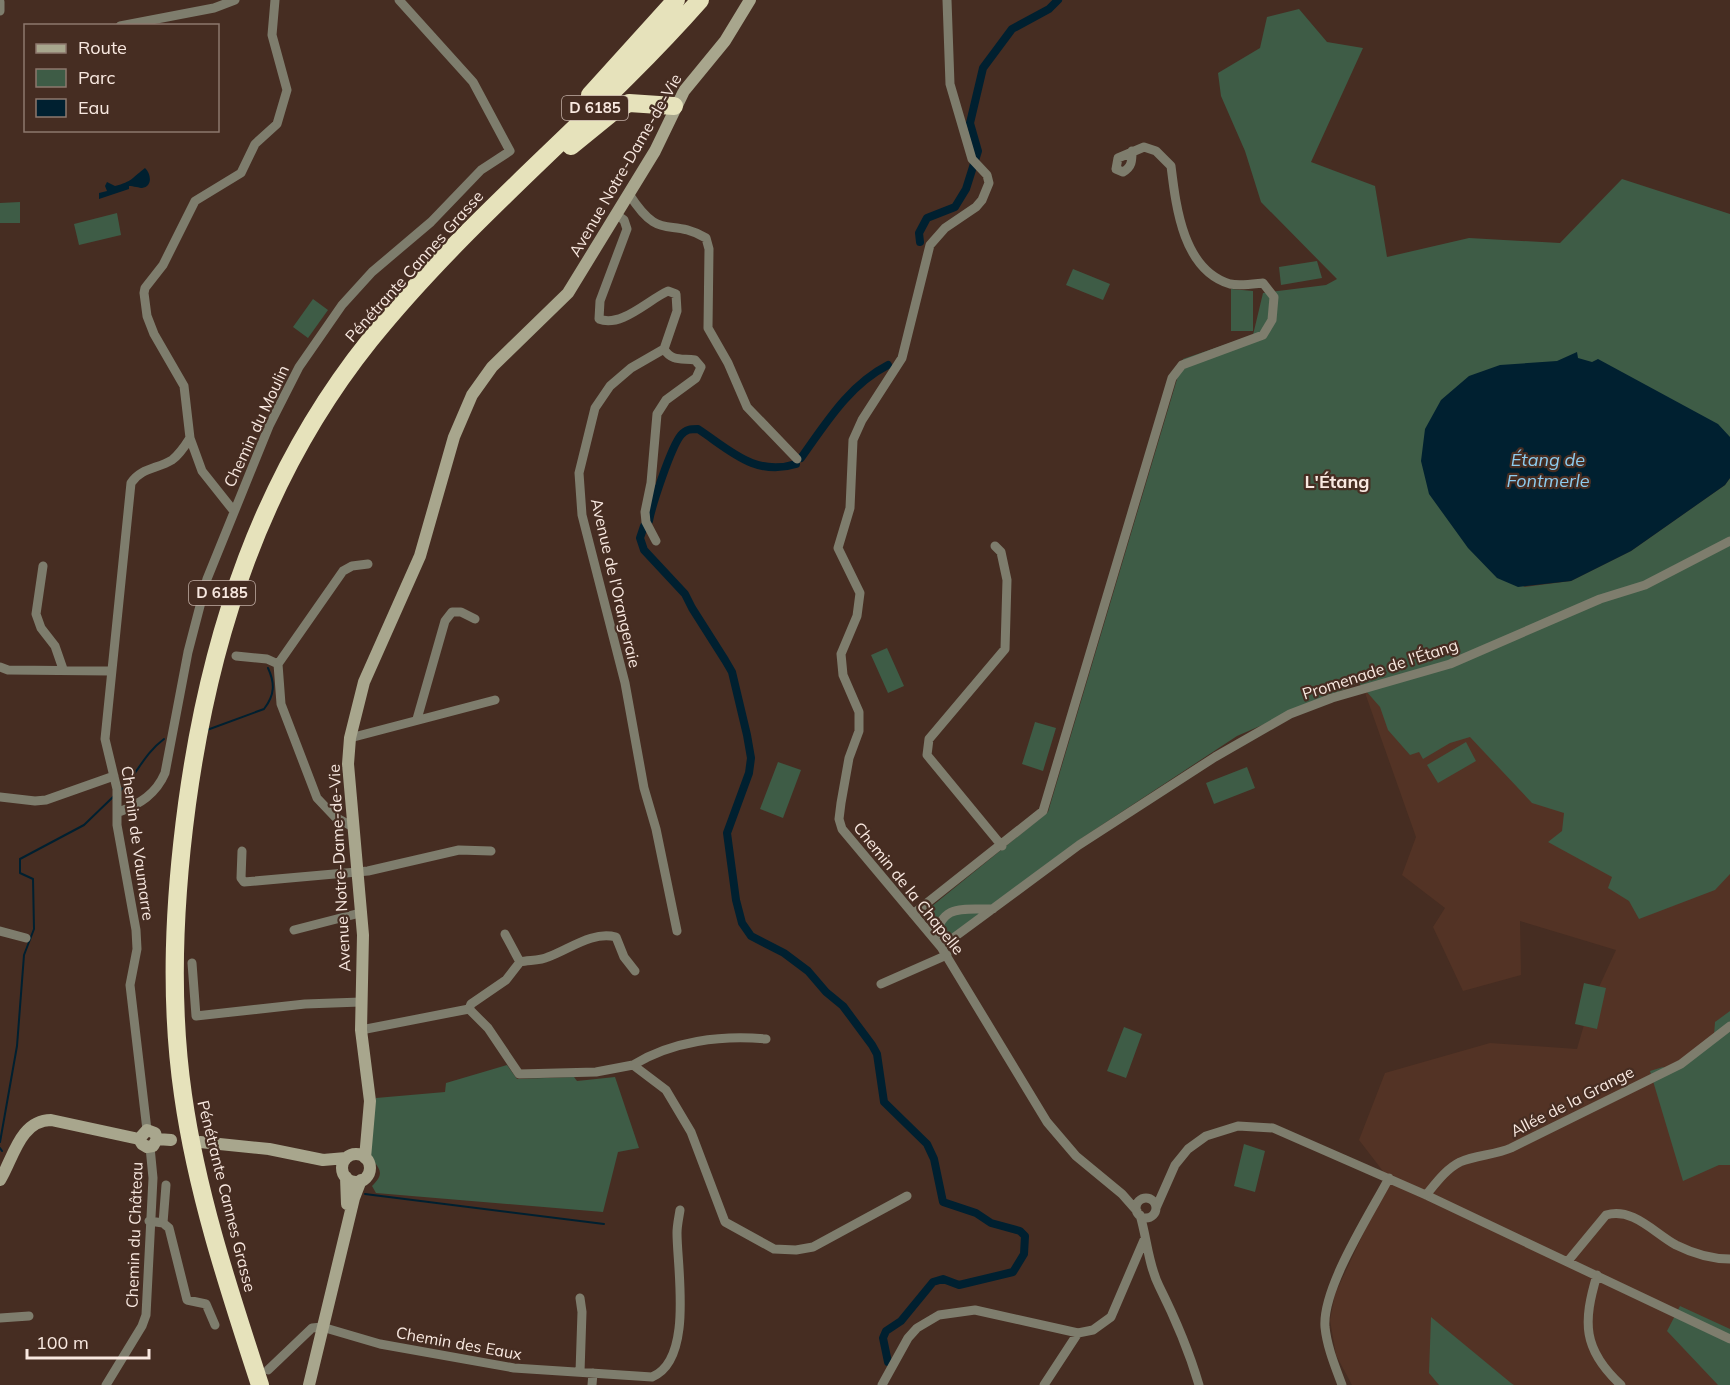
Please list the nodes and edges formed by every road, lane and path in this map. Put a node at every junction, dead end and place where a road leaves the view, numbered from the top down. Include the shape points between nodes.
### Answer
1 (235, 0) edge
2 (275, 0) edge
3 (399, 0) edge
4 (676, 0) edge
5 (685, 0) edge
6 (700, 0) edge
7 (947, 0) edge
8 (751, 1) edge
9 (0, 2) edge
10 (0, 11) edge
11 (130, 24) edge
12 (590, 95) junction
13 (667, 110) junction
14 (1132, 151) dead end
15 (629, 194) junction
16 (488, 214) junction
17 (617, 215) junction
18 (664, 349) junction
19 (190, 438) junction
20 (797, 459) dead end
21 (233, 510) junction
22 (1730, 541) edge
23 (656, 542) dead end
24 (994, 546) dead end
25 (368, 564) dead end
26 (43, 566) dead end
27 (475, 619) dead end
28 (236, 656) dead end
29 (278, 664) junction
30 (0, 667) edge
31 (63, 669) junction
32 (110, 671) junction
33 (495, 700) dead end
34 (417, 718) junction
35 (351, 738) junction
36 (114, 776) junction
37 (0, 797) edge
38 (119, 812) junction
39 (353, 827) junction
40 (1002, 846) junction
41 (242, 851) dead end
42 (491, 851) dead end
43 (357, 872) junction
44 (993, 909) junction
45 (360, 913) junction
46 (913, 915) junction
47 (294, 930) dead end
48 (0, 931) edge
49 (677, 931) dead end
50 (505, 934) dead end
51 (26, 938) dead end
52 (941, 947) junction
53 (520, 962) junction
54 (192, 963) dead end
55 (635, 971) dead end
56 (881, 984) dead end
57 (361, 1002) junction
58 (469, 1009) junction
59 (1730, 1026) edge
60 (361, 1030) junction
61 (766, 1039) dead end
62 (633, 1065) junction
63 (368, 1088) junction
64 (143, 1134) junction
65 (171, 1140) dead end
66 (200, 1142) dead end
67 (154, 1143) junction
68 (348, 1157) junction
69 (364, 1158) junction
70 (324, 1160) junction
71 (344, 1175) junction
72 (1389, 1178) junction
73 (0, 1180) edge
74 (361, 1180) junction
75 (1166, 1182) junction
76 (166, 1185) dead end
77 (1122, 1194) junction
78 (1426, 1195) junction
79 (907, 1196) dead end
80 (1144, 1198) junction
81 (680, 1210) dead end
82 (1154, 1212) junction
83 (1139, 1213) junction
84 (149, 1221) junction
85 (163, 1223) junction
86 (1142, 1241) junction
87 (1730, 1259) edge
88 (1568, 1261) junction
89 (1597, 1275) junction
90 (330, 1293) junction
91 (580, 1298) dead end
92 (30, 1316) dead end
93 (0, 1318) edge
94 (215, 1325) dead end
95 (322, 1327) junction
96 (1078, 1334) junction
97 (1730, 1339) edge
98 (580, 1372) junction
99 (593, 1373) junction
100 (264, 1378) edge
101 (106, 1385) edge
102 (248, 1385) edge
103 (309, 1385) edge
104 (592, 1385) edge
105 (882, 1385) edge
106 (1044, 1385) edge
107 (1199, 1385) edge
108 (1342, 1385) edge
109 (1621, 1385) edge

1 - 11 street via 214,8
2 - 19 street via 272,35 287,90 277,124 255,144 241,173 195,201 163,265 145,288 147,316 184,386
3 - 21 street, Chemin du Moulin via 473,82 510,151 481,170 342,305 299,367
4 - 12 highway
5 - 12 highway, Pénétrante Cannes Grasse / D 6185
6 - 16 highway, Pénétrante Cannes Grasse / D 6185
7 - 46 street, Chemin de la Chapelle via 950,84 975,162 989,183 982,200 945,228 930,245 902,358 861,420 853,440 850,508 838,548 860,593 856,616 841,654 843,675 859,712 859,731 849,758 839,819 842,829
8 - 13 main road, Avenue Notre-Dame-de-Vie via 725,40
9 - 10 street
12 - 102 highway, Pénétrante Cannes Grasse / D 6185 via 430,255 336,368 301,420 254,509 212,626 186,741 169,860 163,960 165,1023 172,1101 193,1200
13 - 15 main road, Avenue Notre-Dame-de-Vie via 655,151
13 - 16 highway via 636,102 622,106
14 - 40 street via 1144,147 1165,157 1171,166 1186,244 1214,278 1233,285 1263,283 1274,297 1272,320 1263,335 1182,365 1172,378 1045,807
15 - 17 main road, Avenue Notre-Dame-de-Vie
15 - 20 street via 644,216 657,226 706,238 708,328 747,407
16 - 100 highway, Pénétrante Cannes Grasse / D 6185 via 384,323 344,374 303,437 265,510 240,574 219,639 197,735 178,882 174,983 177,1048 198,1174 229,1293
17 - 18 street via 627,229 600,301 599,319 617,321 668,291 676,294 677,311
17 - 35 main road, Avenue Notre-Dame-de-Vie via 568,293 492,367 472,395 454,437 420,556 364,682
18 - 23 street via 677,360 695,360 700,372 666,400 657,414 647,525
18 - 49 street, Avenue de l'Orangeraie via 631,368 610,386 595,408 579,473 579,495 625,683
19 - 21 street via 202,471
19 - 32 street, Chemin de Vaumarre via 171,460 137,473 131,483
21 - 38 street, Chemin du Moulin via 207,579 188,652 165,773 149,796
22 - 44 street, Promenade de l'Étang via 1645,585 1600,599 1450,664 1290,714 1078,845
24 - 40 street via 1000,552 1007,580 1005,650 929,739 927,755
25 - 29 street via 344,571
26 - 31 street via 36,614 41,628 56,646
27 - 34 street via 452,612 445,621
28 - 29 street
29 - 39 street via 281,704 317,798 334,817
30 - 31 street
31 - 32 street
32 - 36 street, Chemin de Vaumarre via 105,739
33 - 34 street
34 - 35 street
35 - 39 main road, Avenue Notre-Dame-de-Vie via 348,764
36 - 37 street via 46,800
36 - 38 street, Chemin de Vaumarre
38 - 64 street, Chemin de Vaumarre via 117,825 137,948 130,985
39 - 43 main road, Avenue Notre-Dame-de-Vie
40 - 46 street
41 - 43 street via 244,882
42 - 43 street via 453,851
43 - 45 main road, Avenue Notre-Dame-de-Vie
44 - 52 street, Promenade de l'Étang
44 - 52 street via 950,911 941,918
45 - 47 street
45 - 57 main road, Avenue Notre-Dame-de-Vie
46 - 52 street, Chemin de la Chapelle
48 - 51 street
50 - 53 street
52 - 56 street, Promenade de l'Étang
52 - 77 street, Chemin de la Chapelle via 1047,1122 1076,1156
53 - 55 street via 547,958 572,945 606,935 616,937
53 - 58 street via 506,980
54 - 57 street via 196,1016
57 - 60 main road, Avenue Notre-Dame-de-Vie
58 - 60 street
58 - 62 street via 488,1028 519,1074 596,1072
59 - 78 street, Allée de la Grange via 1681,1064 1496,1155 1461,1162
60 - 63 main road, Avenue Notre-Dame-de-Vie
61 - 62 street via 713,1040 677,1046
62 - 79 street via 666,1090 691,1132 725,1222 764,1244 785,1250 813,1247
63 - 68 main road, Avenue Notre-Dame-de-Vie via 359,1136
63 - 69 main road, Avenue Notre-Dame-de-Vie
64 - 67 main road via 155,1133
64 - 73 main road via 51,1120 42,1122 19,1142
65 - 67 main road
66 - 70 main road
67 - 84 street, Chemin du Château
68 - 69 main road
68 - 70 main road
68 - 71 main road via 342,1164
69 - 74 main road via 369,1171
70 - 71 main road
71 - 74 main road via 353,1181
71 - 90 main road via 348,1202
72 - 75 street via 1273,1128 1238,1126 1206,1136 1188,1149
72 - 78 street
72 - 108 street via 1338,1274 1328,1301 1326,1335
74 - 90 main road
75 - 80 street
75 - 82 street
76 - 85 street
77 - 80 street, Chemin de la Chapelle
77 - 83 street, Chemin de la Chapelle
78 - 88 street
80 - 82 street via 1154,1202
80 - 83 street via 1137,1206
81 - 99 street, Chemin des Eaux via 677,1231 682,1305 668,1366 652,1377
82 - 83 street via 1146,1217
82 - 86 street
83 - 86 street
84 - 85 street
84 - 101 street, Chemin du Château via 146,1315
85 - 94 street via 169,1228 187,1300 206,1304
86 - 96 street via 1111,1317 1102,1326
86 - 107 street
87 - 88 street via 1695,1253 1635,1218 1616,1212 1606,1215
88 - 89 street
89 - 97 street
89 - 109 street via 1586,1329 1598,1356
90 - 95 main road
91 - 98 street
92 - 93 street
95 - 98 street, Chemin des Eaux via 380,1344 514,1368
95 - 100 street via 312,1328
95 - 103 main road
96 - 105 street via 975,1310 952,1311 917,1328 898,1353
96 - 106 street
98 - 99 street, Chemin des Eaux
99 - 104 street

